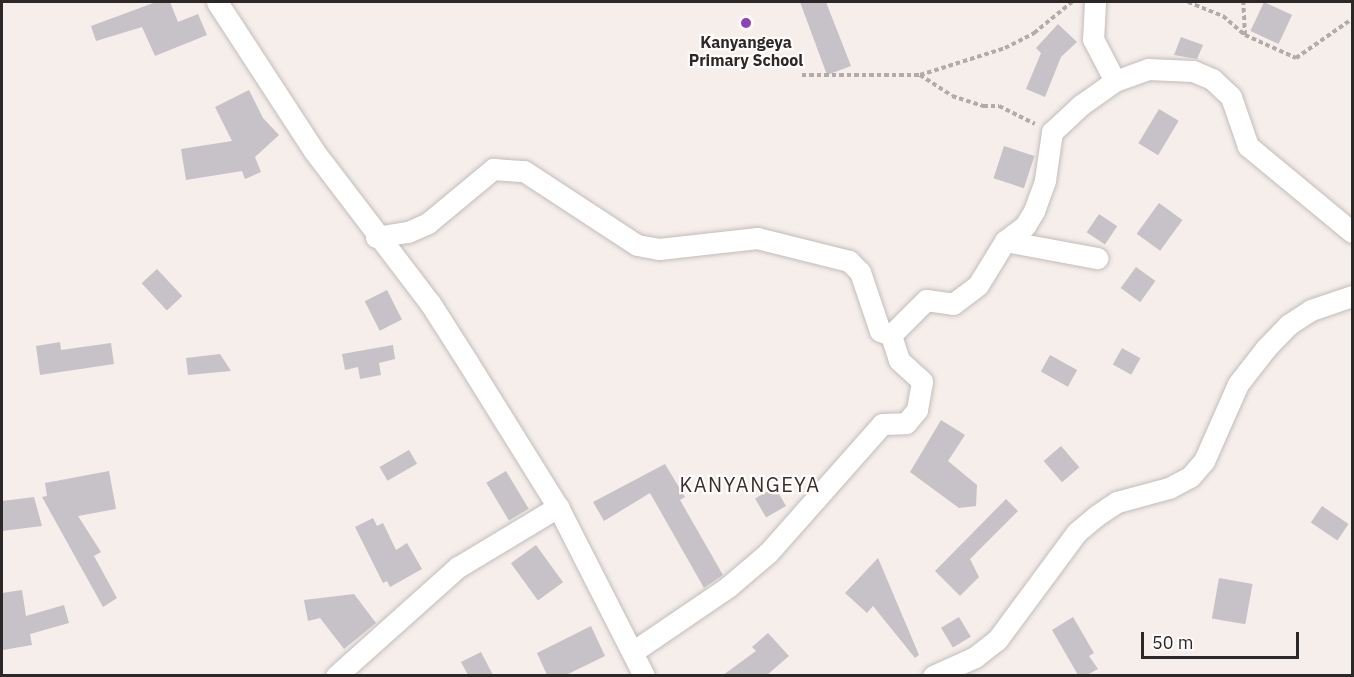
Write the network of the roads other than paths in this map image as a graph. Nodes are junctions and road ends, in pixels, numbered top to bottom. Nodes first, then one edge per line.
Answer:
1 (217, 2) edge
2 (1095, 2) edge
3 (1115, 81) junction
4 (1353, 232) edge
5 (376, 237) junction
6 (1005, 241) junction
7 (1097, 258) dead end
8 (1353, 296) edge
9 (891, 336) junction
10 (558, 507) junction
11 (634, 651) junction
12 (336, 675) edge
13 (645, 675) edge
14 (933, 675) edge

1 - 5 street
2 - 3 street
3 - 4 street
3 - 6 street
5 - 9 street
5 - 10 street
6 - 7 street
6 - 9 street
8 - 14 street
9 - 11 street
10 - 11 street
10 - 12 street
11 - 13 street

